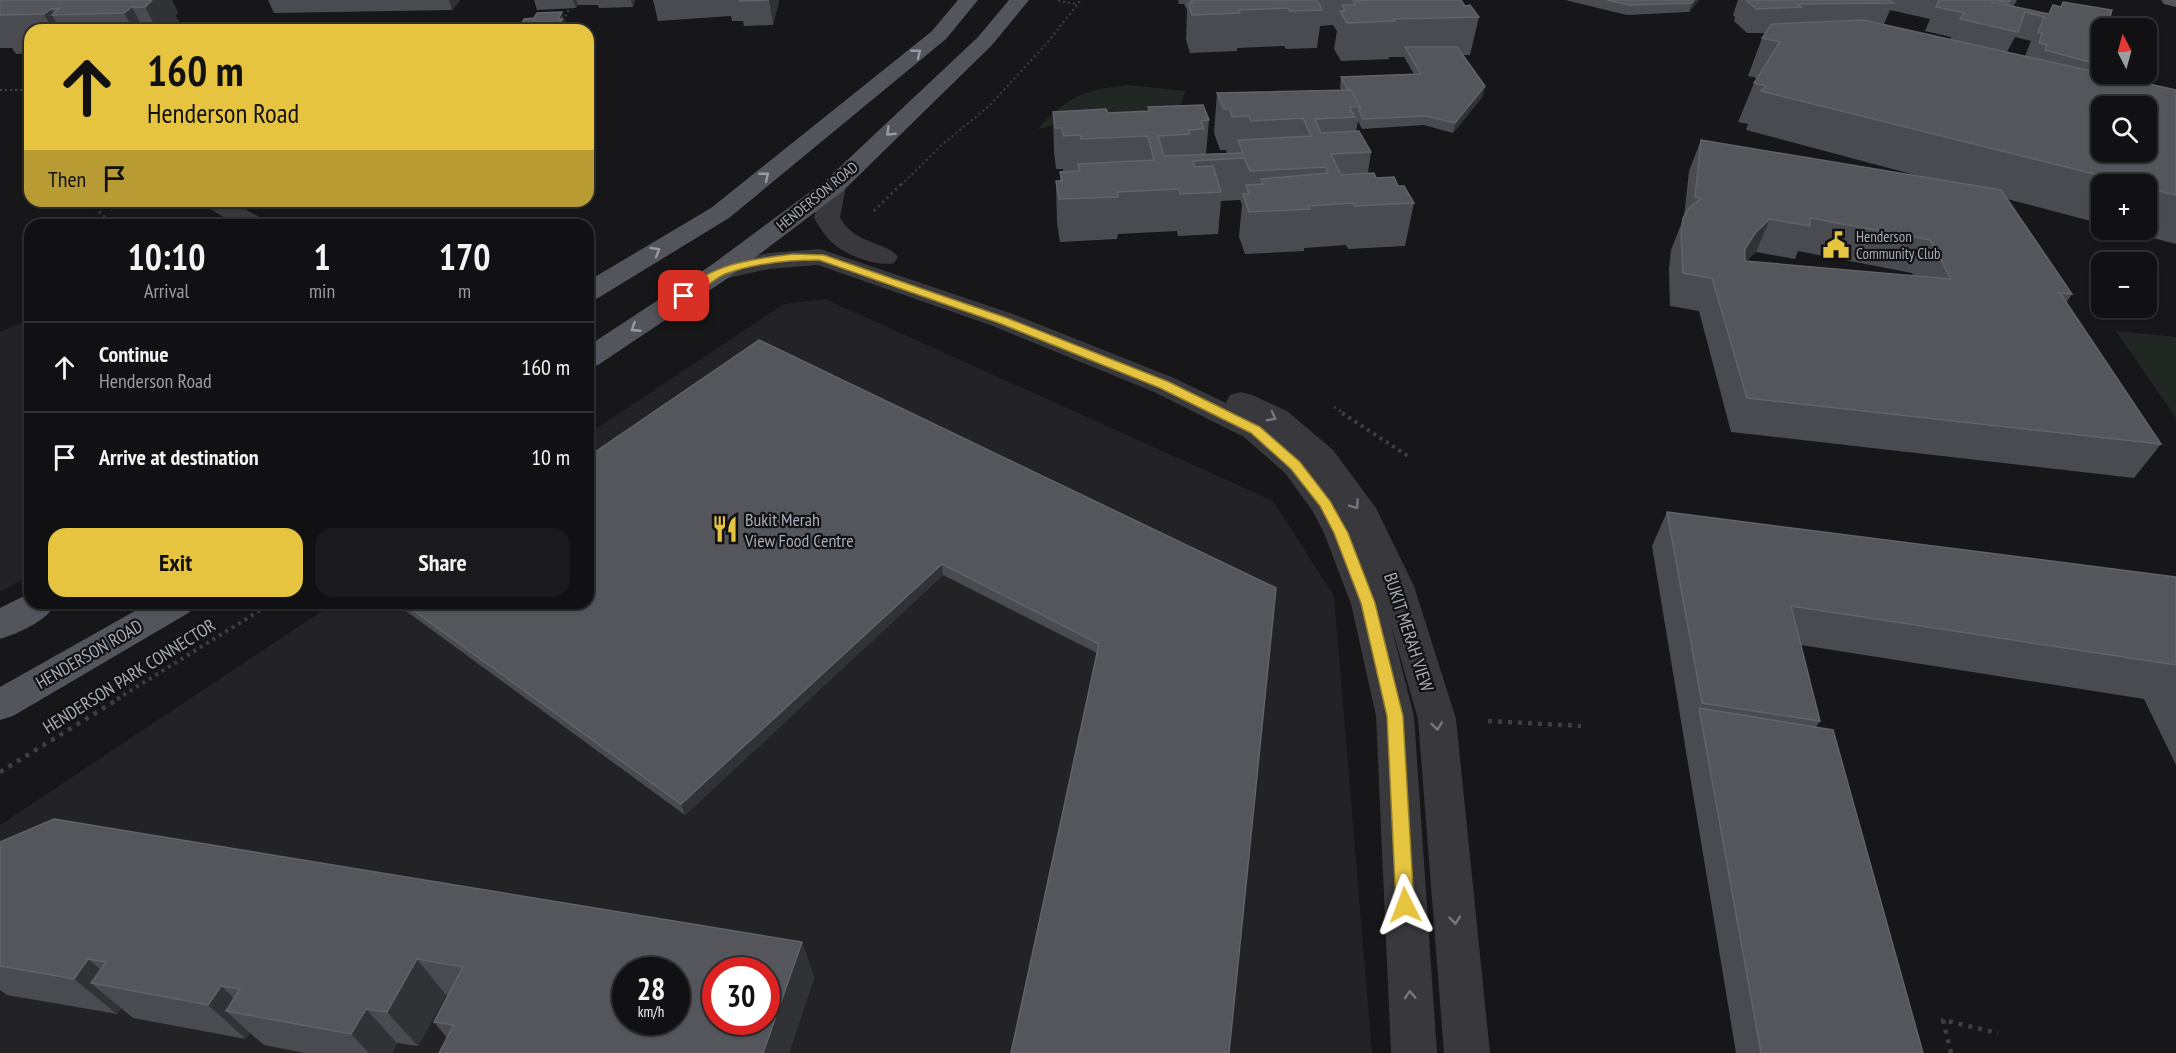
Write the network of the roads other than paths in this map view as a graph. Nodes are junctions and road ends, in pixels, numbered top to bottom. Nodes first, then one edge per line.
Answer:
1 (968, 0) edge
2 (1019, 0) edge
3 (2171, 0) edge
4 (2176, 1) edge
5 (834, 186) junction
6 (224, 207) edge
7 (245, 219) edge
8 (719, 272) junction
9 (594, 288) edge
10 (594, 355) edge
11 (1309, 461) junction
12 (28, 609) edge
13 (168, 609) edge
14 (0, 625) edge
15 (0, 705) edge
16 (1414, 1053) edge
17 (1467, 1053) edge

9 -> 1 main road
2 -> 5 main road, HENDERSON ROAD
3 - 4 main road
5 - 8 main road, HENDERSON ROAD
5 -> 11 street, BUKIT MERAH VIEW
6 - 7 street
8 -> 10 main road, HENDERSON ROAD
8 - 11 street, BUKIT MERAH VIEW
16 -> 11 street, BUKIT MERAH VIEW
11 -> 17 street, BUKIT MERAH VIEW
12 - 14 main road
13 - 15 main road, HENDERSON ROAD

